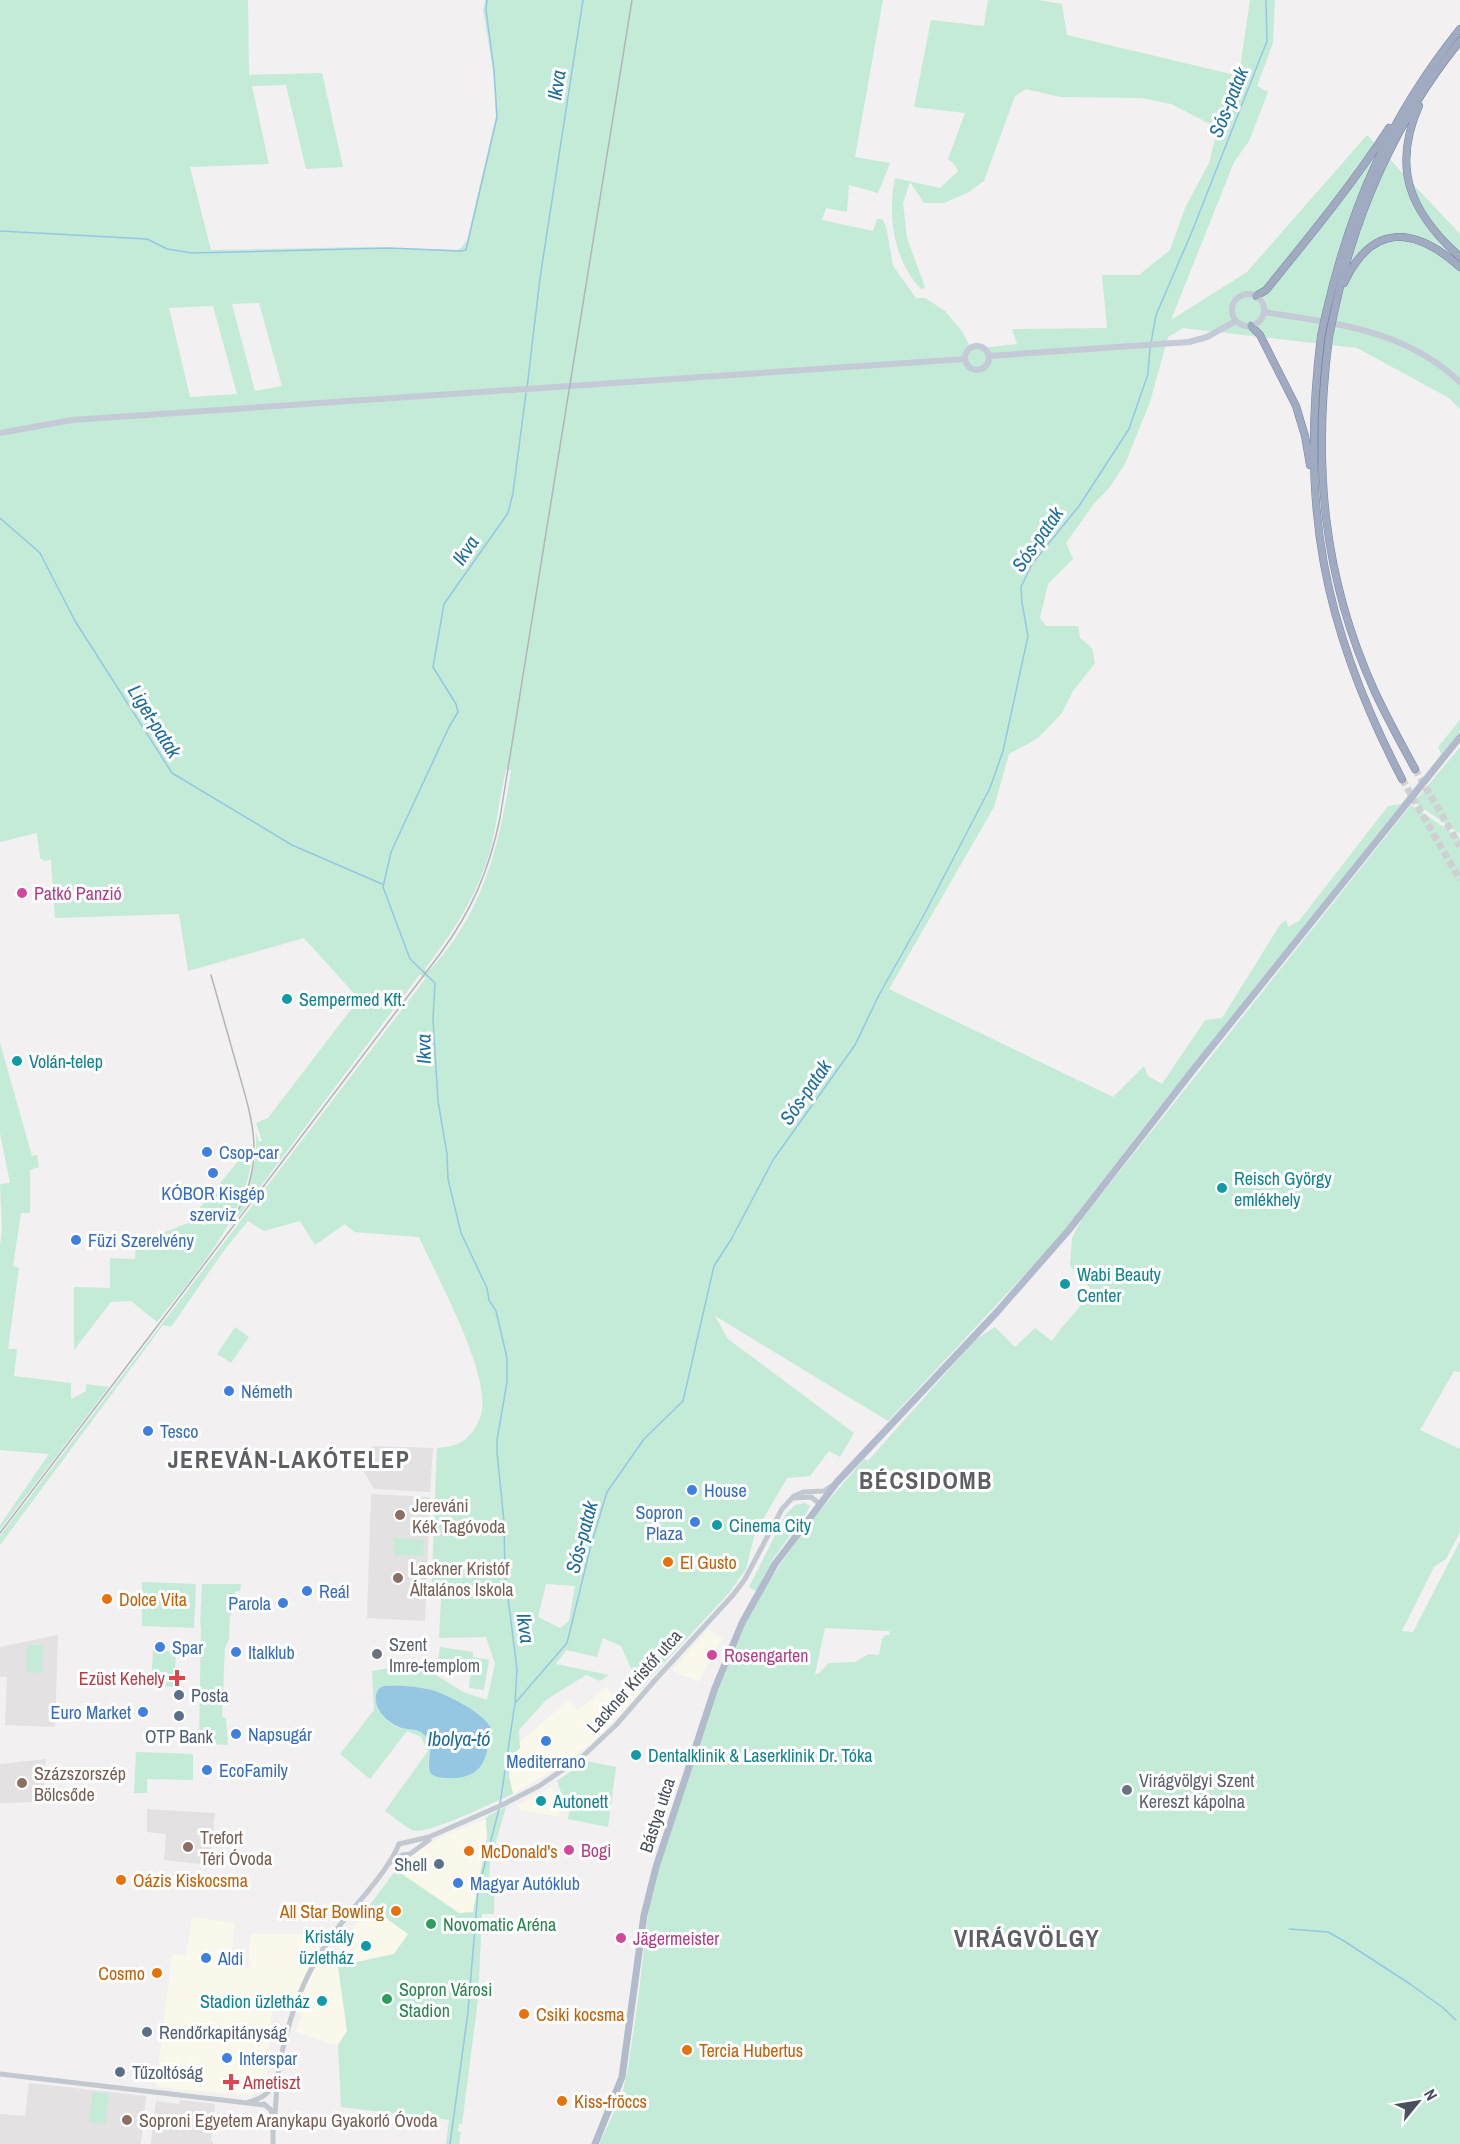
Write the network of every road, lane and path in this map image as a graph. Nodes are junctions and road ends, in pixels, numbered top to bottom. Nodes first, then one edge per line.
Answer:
1 (1460, 29) edge
2 (1460, 41) edge
3 (1429, 84) junction
4 (1401, 111) junction
5 (1460, 257) edge
6 (1460, 267) edge
7 (1256, 296) junction
8 (1337, 296) junction
9 (1264, 312) junction
10 (1330, 313) junction
11 (1236, 321) junction
12 (1251, 326) junction
13 (1325, 337) junction
14 (989, 356) junction
15 (965, 358) junction
16 (1460, 382) edge
17 (0, 433) edge
18 (1313, 478) junction
19 (1460, 737) edge
20 (1415, 769) tunnel mouth
21 (1402, 779) tunnel mouth
22 (837, 1482) junction
23 (809, 1495) junction
24 (820, 1504) junction
25 (809, 1518) junction
26 (448, 1829) junction
27 (407, 1841) junction
28 (398, 1848) junction
29 (412, 1851) junction
30 (402, 1855) junction
31 (384, 1869) junction
32 (279, 2068) junction
33 (0, 2074) edge
34 (266, 2095) junction
35 (276, 2099) junction
36 (246, 2103) junction
37 (266, 2106) junction
38 (273, 2132) junction
39 (273, 2144) edge
40 (595, 2144) edge

1 - 4 highway
2 - 3 highway
3 - 5 highway
3 - 8 highway
4 - 7 highway
4 - 10 highway
6 - 8 highway
7 - 9 main road
7 - 11 main road
8 - 10 highway
9 - 12 main road
9 - 16 main road
10 - 13 highway, bridge
11 - 12 main road
11 - 14 main road
12 - 18 highway
13 - 18 highway
13 - 20 highway
14 - 15 main road
14 - 15 main road
15 - 17 main road
18 - 21 highway
19 - 22 main road, Bástya utca
22 - 23 street, Lackner Kristóf utca
22 - 24 main road, Bástya utca
23 - 24 street
23 - 25 street
23 - 26 street, Lackner Kristóf utca
24 - 25 main road, Bástya utca
25 - 40 main road, Bástya utca
26 - 27 street, Lackner Kristóf utca
26 - 29 street, Lackner Kristóf utca
27 - 28 street, Lackner Kristóf utca
27 - 29 street
28 - 30 street
28 - 31 street, Lackner Kristóf utca
29 - 30 street, Lackner Kristóf utca
30 - 31 street, Lackner Kristóf utca
31 - 32 street, Lackner Kristóf utca
32 - 34 street, Lackner Kristóf utca
32 - 35 street, Lackner Kristóf utca
33 - 36 street
34 - 35 street
34 - 36 street
34 - 37 street, Lackner Kristóf utca
35 - 37 street
35 - 38 street, Lackner Kristóf utca
36 - 37 street
37 - 38 street, Lackner Kristóf utca
38 - 39 street, Lackner Kristóf utca

